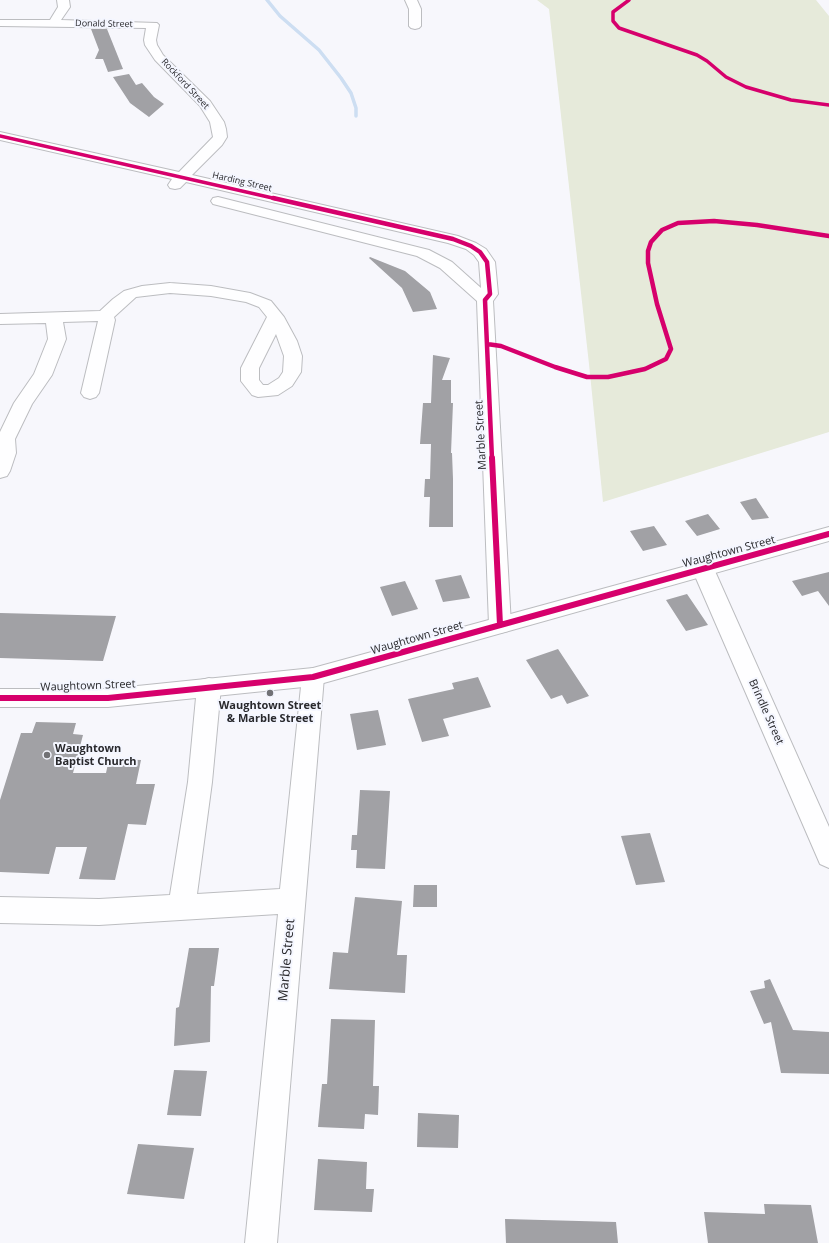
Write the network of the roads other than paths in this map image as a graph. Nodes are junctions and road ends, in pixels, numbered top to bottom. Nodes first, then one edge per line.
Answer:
1 (64, 0) edge
2 (411, 0) edge
3 (0, 23) edge
4 (54, 23) junction
5 (153, 25) joint
6 (415, 26) dead end
7 (0, 136) edge
8 (183, 178) junction
9 (124, 179) dead end
10 (171, 189) junction
11 (186, 193) dead end
12 (202, 197) dead end
13 (477, 250) junction
14 (446, 265) junction
15 (485, 300) junction
16 (105, 316) junction
17 (276, 317) dead end
18 (54, 318) junction
19 (0, 319) edge
20 (90, 393) dead end
21 (0, 471) edge
22 (829, 534) edge
23 (703, 569) junction
24 (500, 625) junction
25 (313, 677) junction
26 (208, 688) junction
27 (0, 698) edge
28 (829, 856) edge
29 (292, 901) junction
30 (182, 908) junction
31 (0, 910) edge
32 (261, 1243) edge

1 - 4 street
2 - 6 street
3 - 4 street, Donald Street
4 - 5 street, Donald Street
5 - 8 street, Rockford Street
7 - 8 street, Harding Street
8 - 10 street, Rockford Street
8 - 13 street, Harding Street
9 - 10 street
10 - 11 street
12 - 14 street
13 - 14 street
13 - 15 street, Marble Street
14 - 15 street
15 - 24 street, Marble Street
16 - 17 street
16 - 18 street
16 - 20 street
18 - 19 street
18 - 21 street
22 - 23 street, Waughtown Street
23 - 24 street, Waughtown Street
23 - 28 street, Brindle Street
24 - 25 street, Waughtown Street
25 - 26 street, Waughtown Street
25 - 29 street, Marble Street
26 - 27 street, Waughtown Street
26 - 30 street
29 - 30 street
29 - 32 street, Marble Street
30 - 31 street

